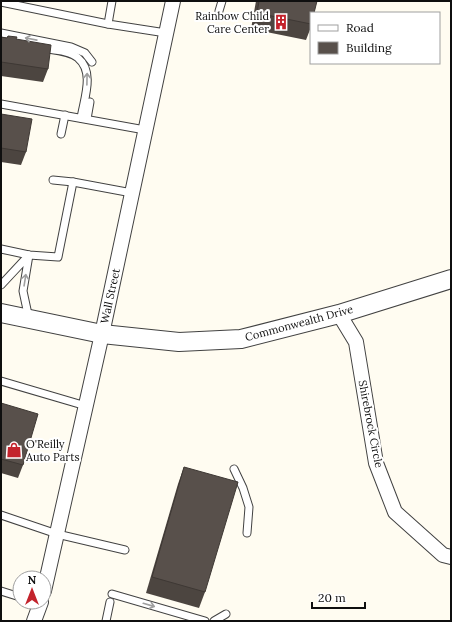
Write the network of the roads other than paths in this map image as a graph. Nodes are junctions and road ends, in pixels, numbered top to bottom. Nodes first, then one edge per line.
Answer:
1 (112, 1) edge
2 (173, 1) edge
3 (222, 1) edge
4 (1, 2) edge
5 (220, 11) dead end
6 (108, 24) junction
7 (1, 33) edge
8 (166, 33) junction
9 (1, 41) edge
10 (92, 62) dead end
11 (90, 102) dead end
12 (1, 104) edge
13 (65, 115) junction
14 (84, 118) junction
15 (145, 130) junction
16 (60, 134) dead end
17 (53, 180) dead end
18 (73, 182) junction
19 (132, 193) junction
20 (1, 249) edge
21 (29, 255) junction
22 (451, 279) edge
23 (1, 285) edge
24 (1, 313) edge
25 (338, 314) junction
26 (29, 319) junction
27 (102, 334) junction
28 (1, 381) edge
29 (86, 406) junction
30 (234, 469) dead end
31 (1, 515) edge
32 (247, 533) dead end
33 (57, 534) junction
34 (125, 550) dead end
35 (451, 557) edge
36 (48, 570) edge
37 (1, 591) edge
38 (12, 594) edge
39 (112, 594) dead end
40 (110, 602) dead end
41 (37, 610) edge
42 (226, 614) dead end
43 (106, 620) edge
44 (34, 621) edge
45 (206, 621) edge
46 (214, 621) edge

1 - 6 lane
2 - 8 street, Wall Street
3 - 5 lane
4 - 6 lane
6 - 8 lane
10 -> 7 lane
8 - 15 street, Wall Street
14 -> 9 lane
11 - 14 lane
12 - 13 lane
13 - 14 lane
13 - 16 lane
14 - 15 lane
15 - 19 street, Wall Street
17 - 18 lane
18 - 19 lane
18 - 21 lane
19 - 27 street, Wall Street
20 - 21 lane
21 - 23 lane
26 -> 21 lane
22 - 25 street, Commonwealth Drive
24 - 26 street, Commonwealth Drive
25 - 27 street, Commonwealth Drive
25 - 35 street, Shirebrock Circle
26 - 27 street, Commonwealth Drive
27 - 29 street, Wall Street
28 - 29 lane
29 - 33 street, Wall Street
30 - 32 lane
31 - 33 lane
33 - 34 lane
33 - 36 street, Wall Street
37 - 38 lane
39 -> 45 lane
40 - 43 lane
41 - 44 street, Wall Street
42 - 46 lane

